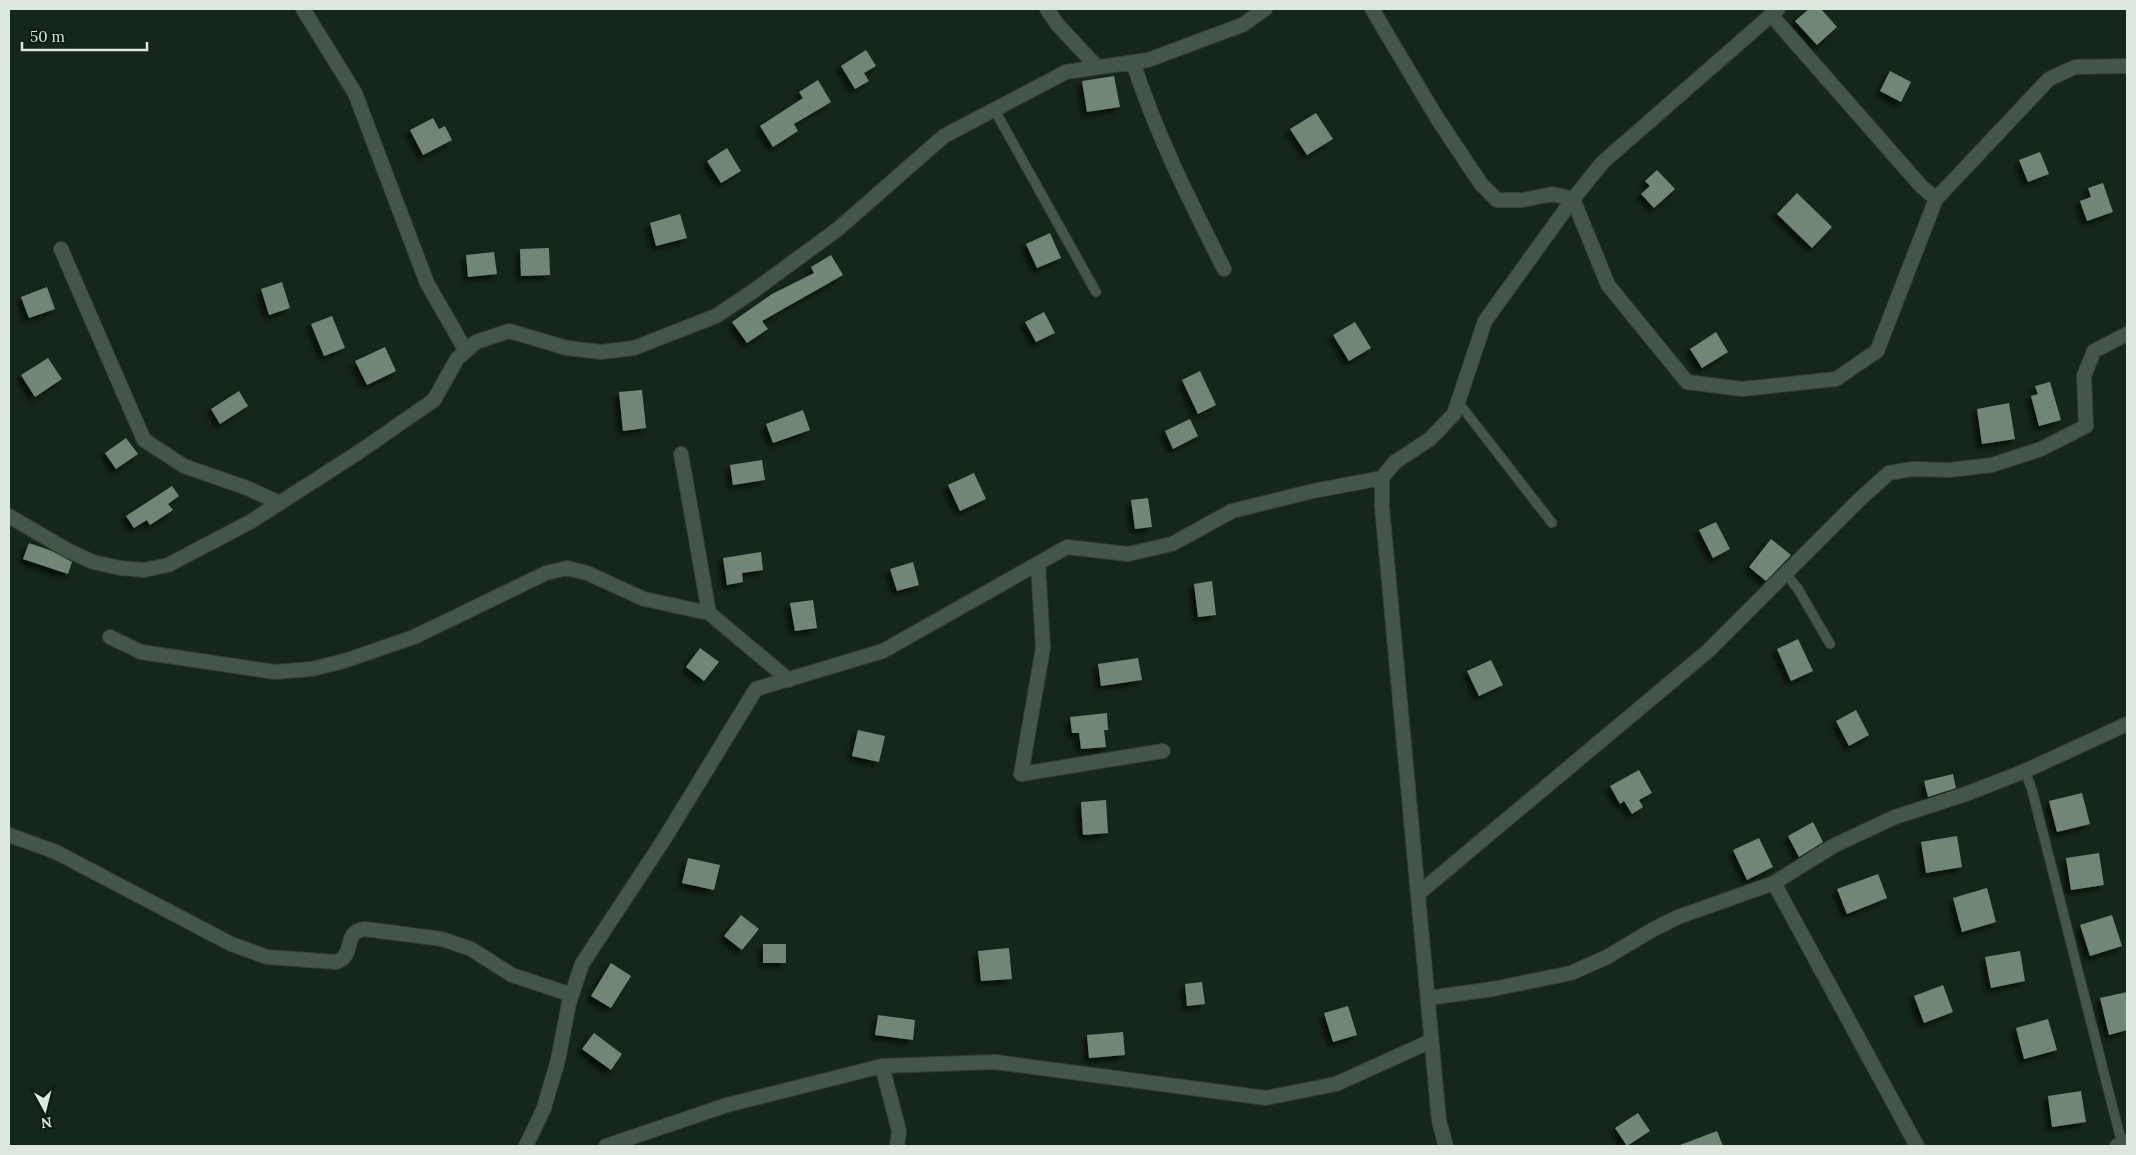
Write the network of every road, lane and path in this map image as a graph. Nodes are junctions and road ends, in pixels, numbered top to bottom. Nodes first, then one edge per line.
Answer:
1 (304, 9) edge
2 (1046, 9) edge
3 (1265, 9) edge
4 (1372, 9) edge
5 (1775, 12) edge
6 (1133, 62) junction
7 (2127, 66) edge
8 (1097, 67) junction
9 (994, 109) junction
10 (1573, 198) junction
11 (1936, 199) junction
12 (61, 249) dead end
13 (1224, 269) dead end
14 (1096, 292) dead end
15 (2127, 334) edge
16 (466, 351) junction
17 (1458, 402) junction
18 (680, 454) dead end
19 (1382, 478) junction
20 (280, 502) junction
21 (9, 516) edge
22 (1552, 523) dead end
23 (1038, 563) junction
24 (1786, 574) junction
25 (709, 613) junction
26 (110, 638) dead end
27 (1830, 644) dead end
28 (789, 680) junction
29 (2127, 724) edge
30 (1163, 751) dead end
31 (2025, 771) junction
32 (9, 835) edge
33 (1774, 882) junction
34 (1419, 893) junction
35 (572, 995) junction
36 (1428, 998) junction
37 (1431, 1042) junction
38 (882, 1066) junction
39 (2122, 1144) edge
40 (526, 1146) edge
41 (606, 1146) edge
42 (897, 1146) edge
43 (1446, 1146) edge
44 (1917, 1146) edge

1 - 16 street
2 - 8 street
3 - 6 street
4 - 10 street
5 - 10 street
5 - 11 street
6 - 8 street
6 - 13 street
7 - 11 street
8 - 9 street
9 - 14 lane
9 - 16 street
10 - 11 street
10 - 17 street
12 - 20 street
15 - 24 street
16 - 20 street
17 - 19 street
17 - 22 lane
18 - 25 street
19 - 23 street
19 - 34 street
20 - 21 street
23 - 28 street
23 - 30 street
24 - 27 lane
24 - 34 street
25 - 26 street
25 - 28 street
28 - 35 street
29 - 31 street
31 - 33 street
31 - 39 lane
32 - 35 street
33 - 36 street
33 - 44 street
34 - 36 street
35 - 40 street
36 - 37 street
37 - 38 street
37 - 43 street
38 - 41 street
38 - 42 street

